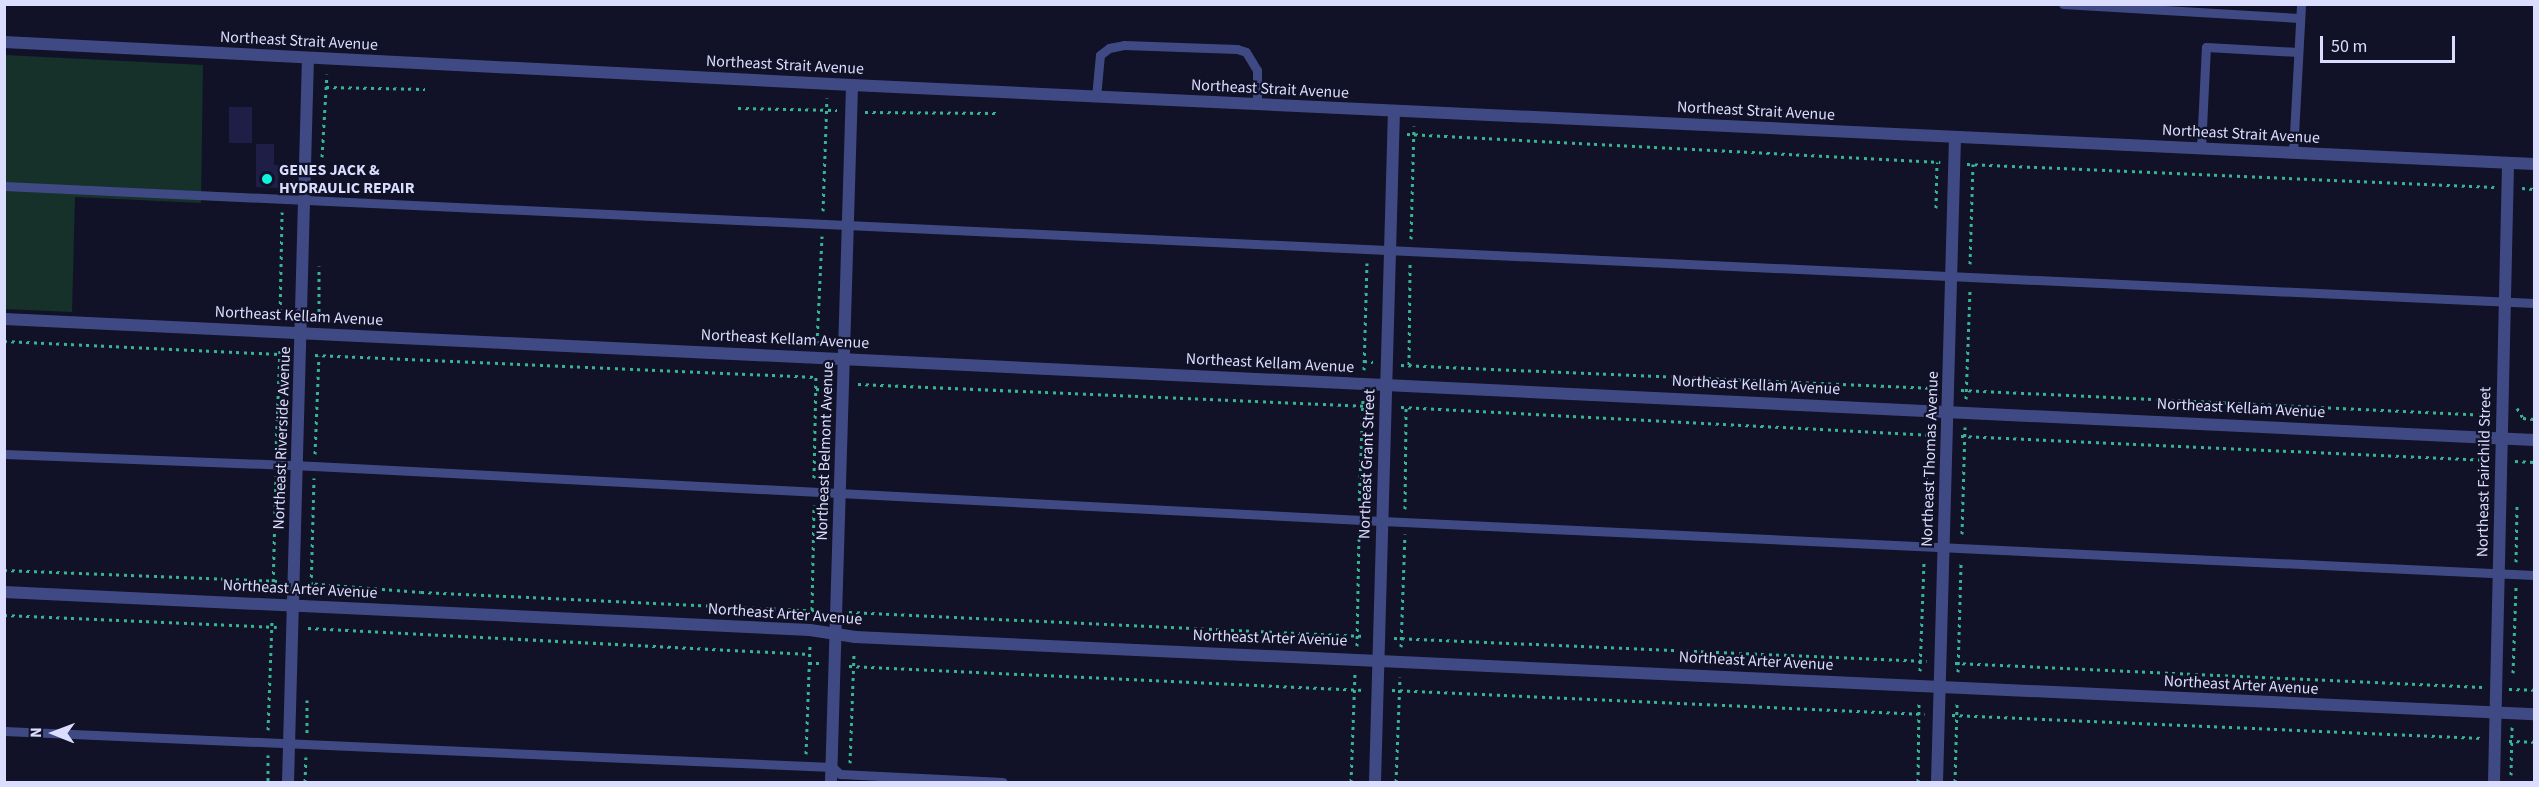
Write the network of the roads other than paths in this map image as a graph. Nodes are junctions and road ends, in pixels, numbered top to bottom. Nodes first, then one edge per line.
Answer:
1 (2063, 4) edge
2 (2301, 4) edge
3 (2300, 18) junction
4 (4, 42) edge
5 (2298, 52) junction
6 (308, 58) junction
7 (852, 86) junction
8 (1096, 97) junction
9 (1257, 105) junction
10 (1394, 111) junction
11 (1955, 137) junction
12 (2201, 148) junction
13 (2293, 153) junction
14 (2508, 163) junction
15 (2535, 164) edge
16 (4, 186) edge
17 (304, 199) junction
18 (848, 225) junction
19 (1390, 249) junction
20 (1952, 275) junction
21 (2505, 302) junction
22 (2535, 303) edge
23 (4, 319) edge
24 (301, 332) junction
25 (844, 359) junction
26 (1386, 384) junction
27 (1948, 410) junction
28 (2502, 438) junction
29 (2535, 440) edge
30 (4, 454) edge
31 (297, 465) junction
32 (840, 494) junction
33 (1382, 521) junction
34 (1943, 546) junction
35 (2499, 573) junction
36 (2535, 575) edge
37 (4, 592) edge
38 (294, 605) junction
39 (836, 634) junction
40 (1378, 659) junction
41 (1940, 687) junction
42 (2496, 713) junction
43 (2535, 714) edge
44 (4, 731) edge
45 (289, 744) junction
46 (832, 767) junction
47 (288, 783) edge
48 (831, 783) edge
49 (1003, 783) edge
50 (1375, 783) edge
51 (1937, 783) edge
52 (2494, 783) edge

1 - 3 lane
2 - 3 lane
3 - 5 lane
4 - 6 street, Northeast Strait Avenue
5 - 12 lane
5 - 13 lane
6 - 7 street, Northeast Strait Avenue
6 - 17 street, Northeast Riverside Avenue
7 - 8 street, Northeast Strait Avenue
7 - 18 street, Northeast Belmont Avenue
8 - 9 street, Northeast Strait Avenue
8 - 9 lane
9 - 10 street, Northeast Strait Avenue
10 - 11 street, Northeast Strait Avenue
10 - 19 street, Northeast Grant Street
11 - 12 street, Northeast Strait Avenue
11 - 20 street, Northeast Thomas Avenue
12 - 13 street, Northeast Strait Avenue
13 - 14 street, Northeast Strait Avenue
14 - 15 street, Northeast Strait Avenue
14 - 21 street, Northeast Fairchild Street
16 - 17 lane
17 - 18 lane
17 - 24 street, Northeast Riverside Avenue
18 - 19 lane
18 - 25 street, Northeast Belmont Avenue
19 - 20 lane
19 - 26 street, Northeast Grant Street
20 - 21 lane
20 - 27 street, Northeast Thomas Avenue
21 - 22 lane
21 - 28 street, Northeast Fairchild Street
23 - 24 street, Northeast Kellam Avenue
24 - 25 street, Northeast Kellam Avenue
24 - 31 street, Northeast Riverside Avenue
25 - 26 street, Northeast Kellam Avenue
25 - 32 street, Northeast Belmont Avenue
26 - 27 street, Northeast Kellam Avenue
26 - 33 street, Northeast Grant Street
27 - 28 street, Northeast Kellam Avenue
27 - 34 street, Northeast Thomas Avenue
28 - 29 street, Northeast Kellam Avenue
28 - 35 street, Northeast Fairchild Street
30 - 31 lane
31 - 32 lane
31 - 38 street, Northeast Riverside Avenue
32 - 33 lane
32 - 39 street, Northeast Belmont Avenue
33 - 34 lane
33 - 40 street, Northeast Grant Street
34 - 35 lane
34 - 41 street, Northeast Thomas Avenue
35 - 36 lane
35 - 42 street, Northeast Fairchild Street
37 - 38 street, Northeast Arter Avenue
38 - 39 street, Northeast Arter Avenue
38 - 45 street, Northeast Riverside Avenue
39 - 40 street, Northeast Arter Avenue
39 - 46 street, Northeast Belmont Avenue
40 - 41 street, Northeast Arter Avenue
40 - 50 street, Northeast Grant Street
41 - 42 street, Northeast Arter Avenue
41 - 51 street, Northeast Thomas Avenue
42 - 43 street, Northeast Arter Avenue
42 - 52 street, Northeast Fairchild Street
44 - 45 lane
45 - 46 lane
45 - 47 street, Northeast Riverside Avenue
46 - 48 street, Northeast Belmont Avenue
46 - 49 lane

